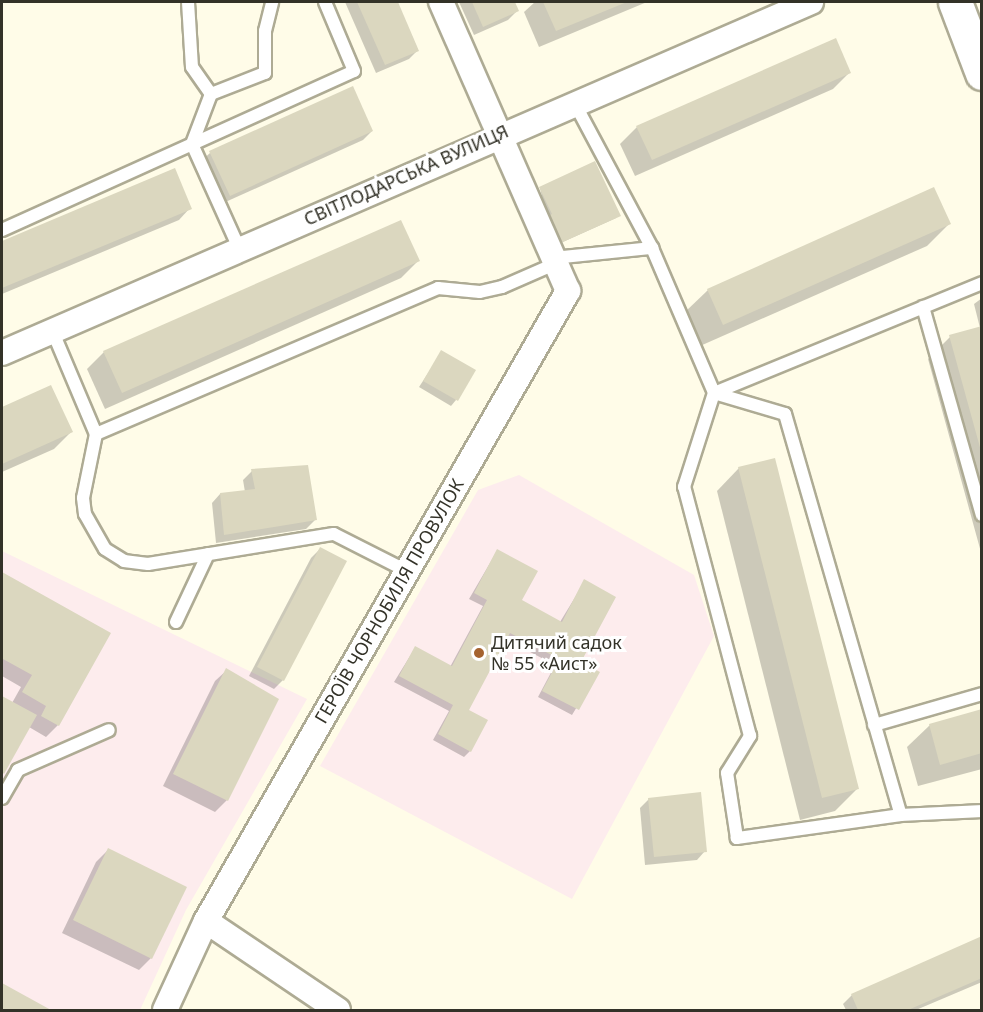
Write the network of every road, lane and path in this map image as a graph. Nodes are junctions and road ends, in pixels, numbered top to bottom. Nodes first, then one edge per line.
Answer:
1 (188, 2) edge
2 (272, 2) edge
3 (325, 2) edge
4 (441, 2) edge
5 (812, 2) edge
6 (956, 2) edge
7 (981, 73) edge
8 (211, 94) junction
9 (574, 102) junction
10 (499, 134) junction
11 (192, 144) junction
12 (2, 230) edge
13 (239, 248) junction
14 (652, 248) junction
15 (554, 261) junction
16 (981, 283) edge
17 (923, 307) junction
18 (52, 330) junction
19 (2, 353) edge
20 (714, 393) junction
21 (96, 434) junction
22 (981, 515) edge
23 (208, 554) junction
24 (407, 571) junction
25 (176, 622) dead end
26 (981, 694) edge
27 (874, 724) junction
28 (109, 730) dead end
29 (2, 798) edge
30 (981, 811) edge
31 (901, 815) junction
32 (206, 921) junction
33 (165, 1011) edge
34 (338, 1011) edge

1 - 8 lane
2 - 8 lane
3 - 11 lane
4 - 10 street, ГЕРОЇВ ЧОРНОБИЛЯ ПРОВУЛОК
5 - 9 street, СВІТЛОДАРСЬКА ВУЛИЦЯ
6 - 7 main road
8 - 11 lane
9 - 10 street, СВІТЛОДАРСЬКА ВУЛИЦЯ
9 - 14 lane
10 - 13 street, СВІТЛОДАРСЬКА ВУЛИЦЯ
10 - 15 street, ГЕРОЇВ ЧОРНОБИЛЯ ПРОВУЛОК
11 - 12 lane
11 - 13 lane
13 - 18 street, СВІТЛОДАРСЬКА ВУЛИЦЯ
14 - 15 lane
14 - 20 lane
15 - 21 lane
15 - 24 street, ГЕРОЇВ ЧОРНОБИЛЯ ПРОВУЛОК
16 - 17 lane
17 - 20 lane
17 - 22 lane
18 - 19 street, СВІТЛОДАРСЬКА ВУЛИЦЯ
18 - 21 lane
20 - 27 lane
20 - 31 lane
21 - 23 lane
23 - 24 lane
23 - 25 lane
24 - 32 street, ГЕРОЇВ ЧОРНОБИЛЯ ПРОВУЛОК
26 - 27 lane
27 - 31 lane
28 - 29 lane
30 - 31 lane
32 - 33 street, ГЕРОЇВ ЧОРНОБИЛЯ ПРОВУЛОК
32 - 34 street

